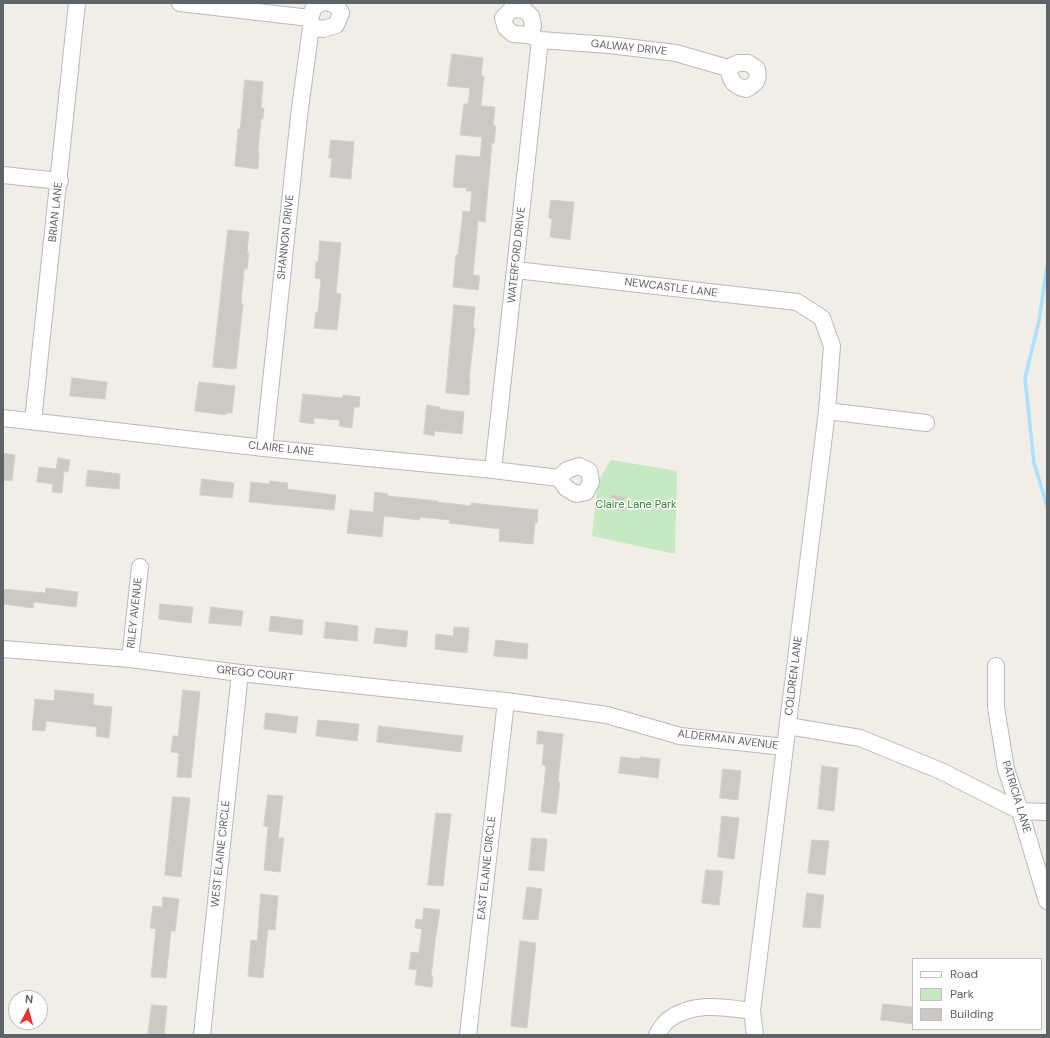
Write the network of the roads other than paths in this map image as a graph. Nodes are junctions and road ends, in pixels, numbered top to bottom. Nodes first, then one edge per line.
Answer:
1 (77, 3) edge
2 (180, 3) edge
3 (321, 3) edge
4 (329, 3) edge
5 (310, 22) junction
6 (535, 38) joint
7 (728, 68) dead end
8 (3, 175) edge
9 (60, 181) junction
10 (516, 270) junction
11 (822, 318) joint
12 (827, 411) junction
13 (3, 418) edge
14 (34, 421) junction
15 (926, 423) dead end
16 (264, 448) junction
17 (494, 470) junction
18 (559, 478) dead end
19 (140, 567) dead end
20 (3, 648) edge
21 (130, 659) junction
22 (996, 666) dead end
23 (240, 673) junction
24 (506, 701) junction
25 (788, 726) junction
26 (785, 748) junction
27 (1020, 811) junction
28 (1047, 812) edge
29 (1047, 901) edge
30 (752, 1011) junction
31 (202, 1035) edge
32 (468, 1035) edge
33 (657, 1035) edge
34 (756, 1035) edge

1 - 9 street, BRIAN LANE
2 - 5 street
3 - 5 street
4 - 5 street
5 - 16 street, SHANNON DRIVE
6 - 7 street, GALWAY DRIVE
6 - 10 street, WATERFORD DRIVE
8 - 9 street
9 - 14 street, BRIAN LANE
10 - 11 street, NEWCASTLE LANE
10 - 17 street, WATERFORD DRIVE
11 - 12 street, COLDREN LANE
12 - 15 street
12 - 25 street, COLDREN LANE
13 - 14 street, CLAIRE LANE
14 - 16 street, CLAIRE LANE
16 - 17 street, CLAIRE LANE
17 - 18 street, CLAIRE LANE
19 - 21 street, RILEY AVENUE
20 - 21 street, GREGO COURT
21 - 23 street, GREGO COURT
22 - 27 street, PATRICIA LANE
23 - 24 street, GREGO COURT
23 - 31 street, WEST ELAINE CIRCLE
24 - 26 street, ALDERMAN AVENUE
24 - 32 street, EAST ELAINE CIRCLE
25 - 26 street, COLDREN LANE
25 - 27 street, ALDERMAN AVENUE
26 - 30 street, COLDREN LANE
27 - 28 street, ALDERMAN AVENUE
27 - 29 street, PATRICIA LANE
30 - 33 street
30 - 34 street, COLDREN LANE

